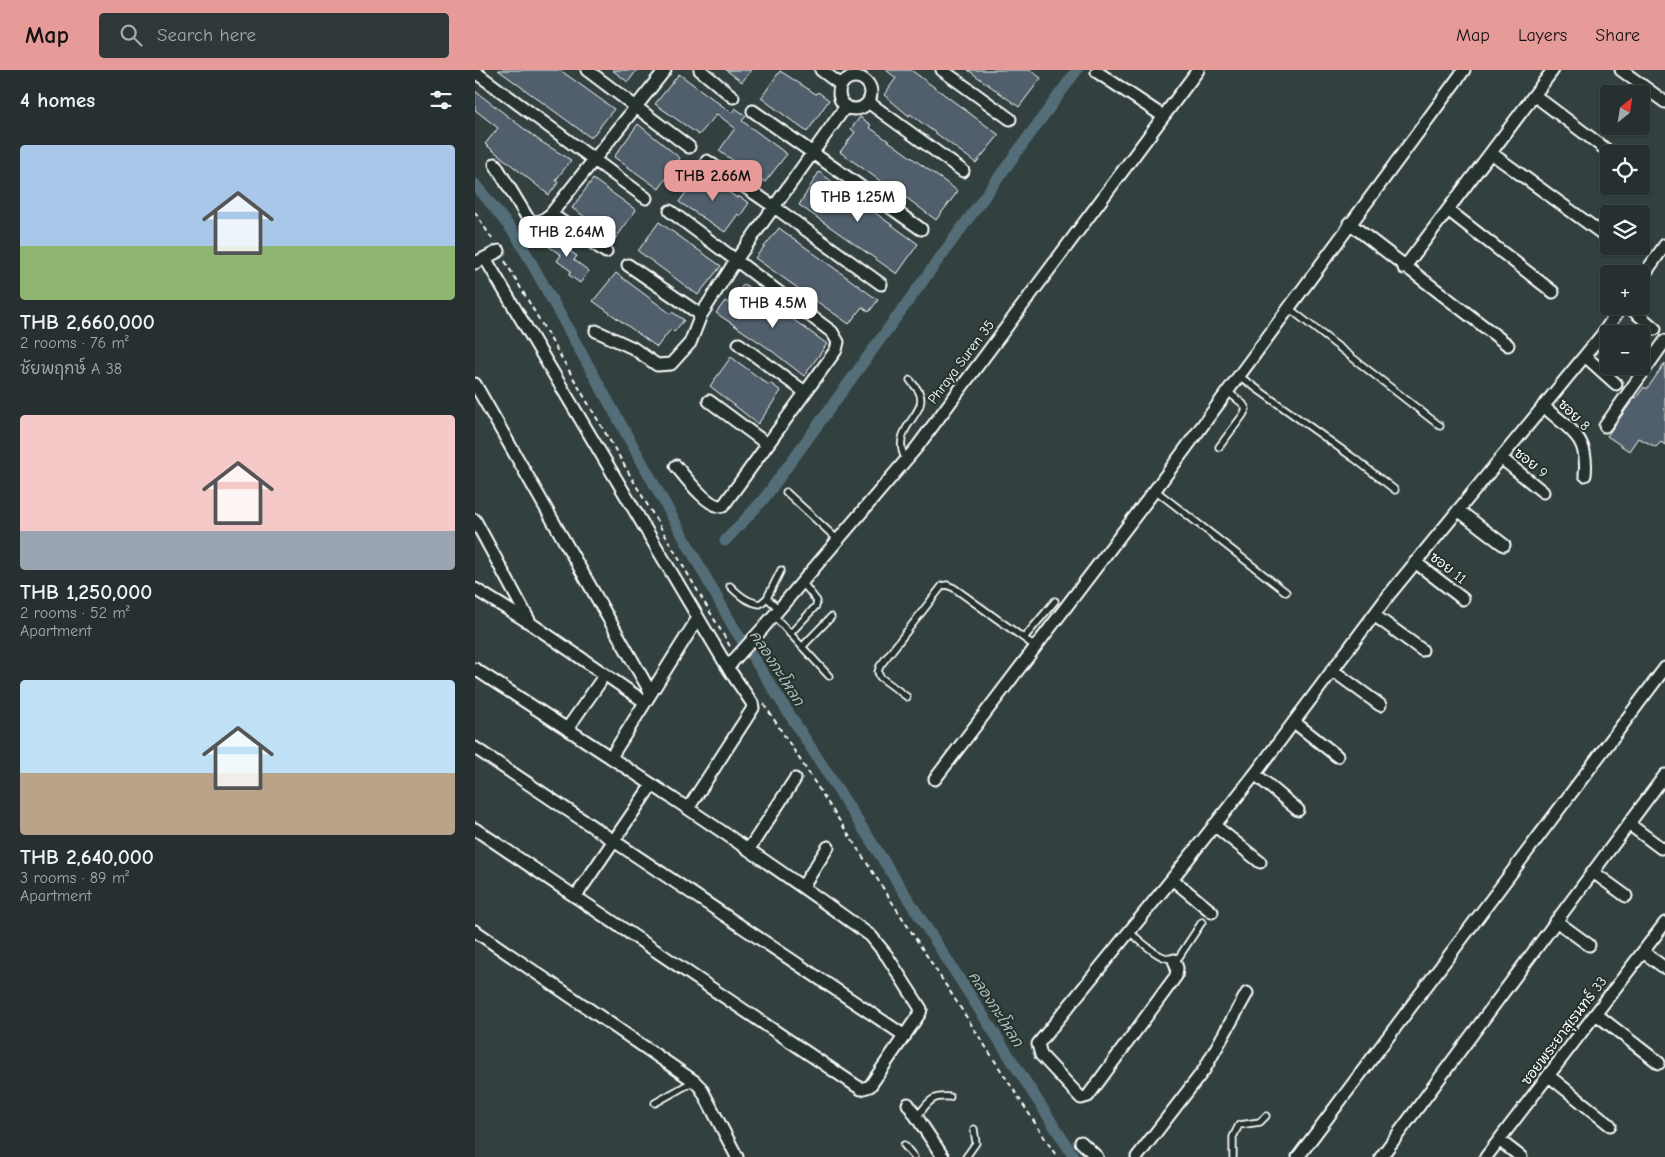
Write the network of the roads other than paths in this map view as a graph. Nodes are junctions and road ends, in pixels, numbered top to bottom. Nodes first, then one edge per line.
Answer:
1 (587, 70) edge
2 (665, 70) edge
3 (700, 70) edge
4 (821, 70) edge
5 (872, 70) edge
6 (942, 70) edge
7 (1197, 70) edge
8 (1464, 70) edge
9 (1553, 70) edge
10 (1621, 70) edge
11 (475, 72) edge
12 (1097, 72) dead end
13 (864, 80) junction
14 (841, 85) junction
15 (1534, 95) junction
16 (733, 97) dead end
17 (868, 102) junction
18 (1665, 102) edge
19 (846, 106) junction
20 (637, 108) junction
21 (753, 111) dead end
22 (1163, 116) junction
23 (1011, 119) dead end
24 (1600, 146) edge
25 (689, 147) dead end
26 (1491, 153) junction
27 (813, 154) junction
28 (594, 158) junction
29 (707, 161) dead end
30 (495, 164) dead end
31 (963, 171) dead end
32 (646, 198) dead end
33 (773, 206) junction
34 (1448, 210) junction
35 (669, 211) dead end
36 (551, 214) junction
37 (1349, 223) junction
38 (921, 229) dead end
39 (1600, 232) dead end
40 (1664, 248) edge
41 (499, 251) road end
42 (606, 252) dead end
43 (735, 260) junction
44 (480, 261) edge
45 (628, 265) dead end
46 (1650, 267) edge
47 (1405, 268) junction
48 (881, 284) dead end
49 (1553, 292) dead end
50 (1290, 309) junction
51 (701, 315) junction
52 (1615, 315) edge
53 (1639, 315) edge
54 (1655, 329) dead end
55 (596, 331) dead end
56 (1665, 341) edge
57 (739, 344) dead end
58 (1508, 346) dead end
59 (1585, 356) junction
60 (1239, 376) junction
61 (910, 380) dead end
62 (475, 384) edge
63 (1616, 384) dead end
64 (1227, 391) junction
65 (805, 392) junction
66 (709, 401) dead end
67 (1543, 406) junction
68 (1440, 426) dead end
69 (1605, 426) dead end
70 (767, 444) junction
71 (1219, 447) dead end
72 (1501, 458) junction
73 (906, 460) junction
74 (676, 466) dead end
75 (1585, 475) dead end
76 (1155, 490) junction
77 (1395, 490) dead end
78 (786, 492) dead end
79 (1543, 492) dead end
80 (1458, 510) junction
81 (475, 520) edge
82 (838, 540) junction
83 (1504, 546) dead end
84 (1415, 562) junction
85 (781, 570) dead end
86 (802, 582) junction
87 (730, 586) dead end
88 (475, 589) edge
89 (1287, 592) dead end
90 (767, 598) junction
91 (1463, 599) dead end
92 (1055, 601) dead end
93 (776, 612) junction
94 (1374, 615) junction
95 (831, 617) dead end
96 (698, 618) junction
97 (530, 623) junction
98 (790, 634) junction
99 (1024, 638) junction
100 (802, 647) junction
101 (1036, 647) junction
102 (1422, 650) dead end
103 (733, 662) junction
104 (1665, 668) edge
105 (475, 669) edge
106 (1332, 670) junction
107 (829, 676) dead end
108 (600, 682) dead end
109 (907, 697) dead end
110 (648, 698) junction
111 (1380, 705) dead end
112 (1294, 722) junction
113 (567, 729) junction
114 (475, 748) edge
115 (1337, 756) dead end
116 (611, 757) junction
117 (1255, 774) junction
118 (1665, 775) edge
119 (795, 779) dead end
120 (935, 779) dead end
121 (651, 786) junction
122 (689, 807) junction
123 (1298, 810) dead end
124 (1629, 824) junction
125 (1214, 825) junction
126 (475, 829) edge
127 (613, 841) junction
128 (827, 847) dead end
129 (1661, 848) dead end
130 (749, 849) junction
131 (1260, 862) dead end
132 (1593, 872) junction
133 (1172, 879) junction
134 (803, 886) junction
135 (576, 896) junction
136 (1626, 896) dead end
137 (1212, 912) dead end
138 (1557, 921) junction
139 (1202, 922) dead end
140 (1665, 922) edge
141 (475, 931) edge
142 (1129, 932) junction
143 (1589, 945) dead end
144 (1643, 952) junction
145 (1173, 960) junction
146 (1665, 968) edge
147 (1247, 993) dead end
148 (1596, 1014) junction
149 (905, 1036) junction
150 (1659, 1063) dead end
151 (1549, 1076) junction
152 (694, 1081) junction
153 (950, 1097) dead end
154 (655, 1103) dead end
155 (908, 1104) dead end
156 (1266, 1116) dead end
157 (917, 1117) junction
158 (1610, 1126) dead end
159 (974, 1129) dead end
160 (1499, 1140) junction
161 (1081, 1142) dead end
162 (904, 1146) dead end
163 (938, 1156) edge
164 (737, 1157) edge
165 (914, 1157) edge
166 (966, 1157) edge
167 (1097, 1157) edge
168 (1137, 1157) edge
169 (1233, 1157) edge
170 (1298, 1157) edge
171 (1381, 1157) edge
172 (1486, 1157) edge
173 (1521, 1157) edge

1 - 20 street
2 - 20 street
3 - 16 street
4 - 14 street
5 - 13 street
6 - 23 street
7 - 22 street, Phraya Suren 35
8 - 37 street
9 - 15 street
10 - 18 street
11 - 28 street
12 - 22 street
13 - 14 street
13 - 17 street
14 - 19 street
15 - 24 street
15 - 26 street
17 - 19 street
17 - 31 street
19 - 27 street
20 - 25 street
20 - 28 street
21 - 27 street
22 - 73 street, Phraya Suren 35
26 - 34 street
26 - 39 street
27 - 33 street
27 - 38 street
28 - 32 street
28 - 36 street
29 - 33 street
30 - 36 street
33 - 43 street
33 - 48 street
34 - 47 street
34 - 49 street
35 - 43 street
36 - 42 street
37 - 47 street
37 - 50 street
40 - 46 street
41 - 44 street
43 - 51 street
43 - 65 street
44 - 96 street
45 - 51 street
47 - 58 street
50 - 60 street
50 - 68 lane
51 - 55 street
52 - 59 street
53 - 54 street
56 - 69 street
57 - 65 street
59 - 63 street
59 - 67 street
60 - 64 street
60 - 77 lane
61 - 73 lane
62 - 110 street
64 - 71 lane
64 - 76 street
65 - 70 street
66 - 70 street
67 - 72 street
67 - 75 street, ซอย 8
70 - 74 street
72 - 79 street, ซอย 9
72 - 80 street
73 - 82 street, Phraya Suren 35
76 - 89 lane
76 - 101 street
78 - 82 lane
80 - 83 street
80 - 84 street
81 - 97 street
82 - 86 street, Phraya Suren 35
84 - 91 street, ซอย 11
84 - 94 street
85 - 90 lane
86 - 93 street, Phraya Suren 35
86 - 98 lane
87 - 90 lane
88 - 97 street
90 - 93 lane
92 - 99 lane
93 - 98 lane
93 - 103 street, Phraya Suren 35, bridge
94 - 102 street
94 - 106 street
95 - 100 lane
96 - 103 street
96 - 110 street
97 - 110 street
98 - 100 lane
99 - 101 lane
99 - 109 lane
100 - 107 lane
101 - 120 street
103 - 122 street
104 - 170 street
105 - 113 street
106 - 111 street
106 - 112 street
108 - 113 street
110 - 116 street
112 - 115 street
112 - 117 street
113 - 116 street
114 - 127 street
116 - 121 street
117 - 123 street
117 - 125 street
118 - 124 street
119 - 130 street
121 - 122 street
121 - 127 street
122 - 130 street
124 - 129 street
124 - 132 street
125 - 131 street
125 - 133 street
126 - 135 street
127 - 135 street
127 - 149 street
128 - 134 street
130 - 134 street
132 - 136 street
132 - 138 street
133 - 137 street
133 - 142 street
134 - 149 street
135 - 149 street
138 - 143 street
138 - 171 street
139 - 145 lane
140 - 144 street, ซอยพระยาสุเรนทร์ 33
141 - 152 street
142 - 145 lane
142 - 145 street
144 - 146 street
144 - 148 street, ซอยพระยาสุเรนทร์ 33
147 - 168 street
148 - 150 street
148 - 151 street, ซอยพระยาสุเรนทร์ 33
151 - 158 street
151 - 160 street, ซอยพระยาสุเรนทร์ 33
152 - 154 lane
152 - 164 street
153 - 157 lane
155 - 157 street
156 - 169 lane
157 - 163 street
159 - 166 lane
160 - 172 street, ซอยพระยาสุเรนทร์ 33
160 - 173 street
161 - 167 street
162 - 165 lane

